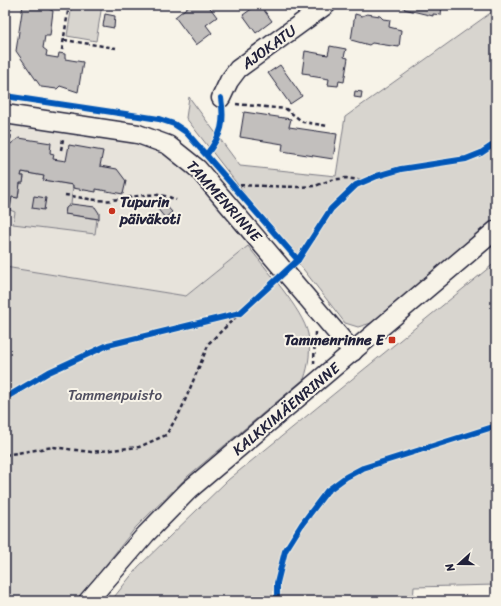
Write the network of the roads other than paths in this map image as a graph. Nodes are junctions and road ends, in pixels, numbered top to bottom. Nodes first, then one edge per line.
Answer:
1 (326, 5) edge
2 (220, 98) road end
3 (5, 114) edge
4 (496, 230) edge
5 (353, 352) junction
6 (88, 601) edge

1 - 2 street, AJOKATU
3 - 5 street, TAMMENRINNE
4 - 5 street, KALKKIMÄENRINNE
5 - 6 street, KALKKIMÄENRINNE

